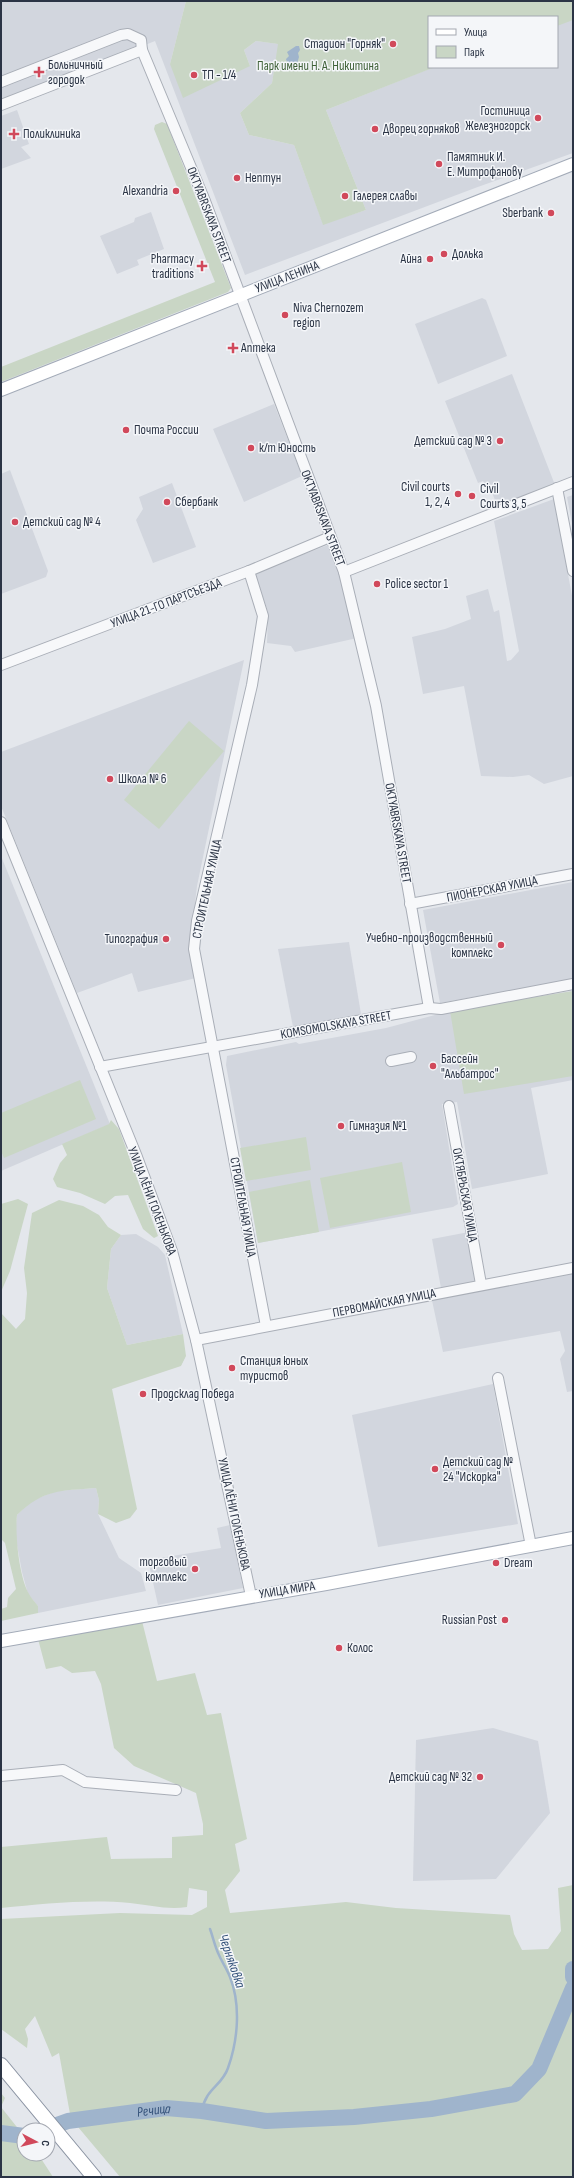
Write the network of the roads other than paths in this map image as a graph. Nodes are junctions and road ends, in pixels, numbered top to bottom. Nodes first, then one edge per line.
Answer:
1 (142, 50) junction
2 (1, 82) edge
3 (1, 105) edge
4 (573, 164) edge
5 (240, 295) junction
6 (1, 390) edge
7 (573, 482) edge
8 (557, 488) junction
9 (330, 537) junction
10 (249, 571) junction
11 (573, 571) edge
12 (344, 572) junction
13 (1, 665) edge
14 (1, 822) edge
15 (573, 874) edge
16 (410, 904) junction
17 (573, 984) edge
18 (429, 1008) junction
19 (214, 1047) junction
20 (411, 1057) dead end
21 (390, 1061) dead end
22 (100, 1067) junction
23 (449, 1106) dead end
24 (573, 1268) edge
25 (481, 1284) junction
26 (266, 1326) junction
27 (196, 1340) junction
28 (498, 1378) dead end
29 (573, 1538) edge
30 (530, 1546) junction
31 (251, 1596) junction
32 (1, 1641) edge
33 (1, 1776) edge
34 (176, 1790) dead end
35 (1, 2064) edge
36 (94, 2177) edge

1 - 2 street, OKTYABRSKAYA STREET
1 - 3 street
1 - 5 street, OKTYABRSKAYA STREET
4 - 5 main road, УЛИЦА ЛЕНИНА
5 - 6 main road, УЛИЦА ЛЕНИНА
5 - 9 street, OKTYABRSKAYA STREET
7 - 8 street
8 - 11 street
8 - 12 street
9 - 10 street, УЛИЦА 21-ГО ПАРТСЪЕЗДА
9 - 12 street, OKTYABRSKAYA STREET
10 - 13 street, УЛИЦА 21-ГО ПАРТСЪЕЗДА
10 - 19 street, СТРОИТЕЛЬНАЯ УЛИЦА
12 - 16 street, OKTYABRSKAYA STREET
14 - 22 street, УЛИЦА ЛЁНИ ГОЛЕНЬКОВА
15 - 16 street, ПИОНЕРСКАЯ УЛИЦА
16 - 18 street, OKTYABRSKAYA STREET
17 - 18 street, KOMSOMOLSKAYA STREET
18 - 19 street, KOMSOMOLSKAYA STREET
19 - 22 street, KOMSOMOLSKAYA STREET
19 - 26 street, СТРОИТЕЛЬНАЯ УЛИЦА
20 - 21 street
22 - 27 street, УЛИЦА ЛЁНИ ГОЛЕНЬКОВА
23 - 25 street, ОКТЯБРЬСКАЯ УЛИЦА
24 - 25 street, ПЕРВОМАЙСКАЯ УЛИЦА
25 - 26 street, ПЕРВОМАЙСКАЯ УЛИЦА
26 - 27 street, ПЕРВОМАЙСКАЯ УЛИЦА
27 - 31 street, УЛИЦА ЛЁНИ ГОЛЕНЬКОВА
28 - 30 street
29 - 30 main road, УЛИЦА МИРА
30 - 31 main road, УЛИЦА МИРА
31 - 32 main road, УЛИЦА МИРА
33 - 34 street
35 - 36 highway

